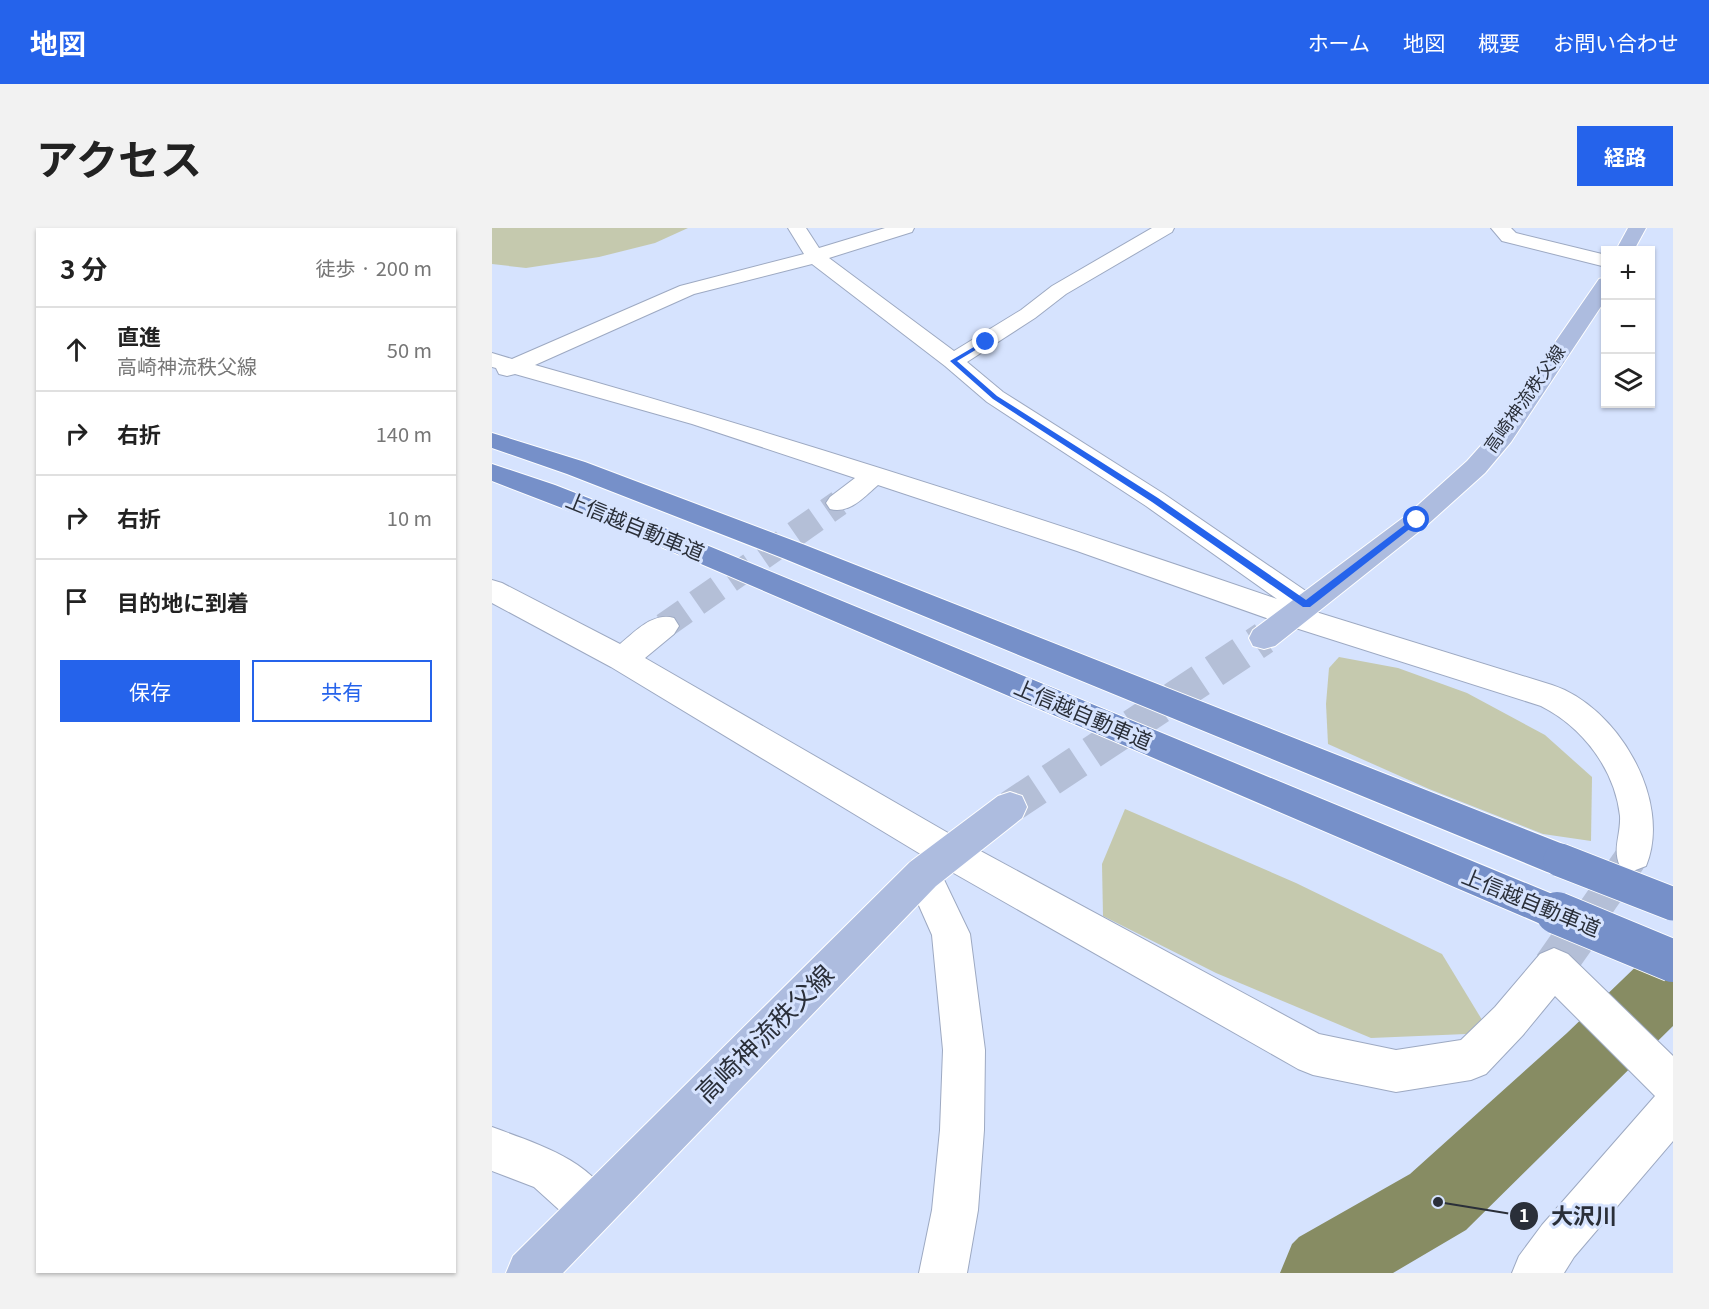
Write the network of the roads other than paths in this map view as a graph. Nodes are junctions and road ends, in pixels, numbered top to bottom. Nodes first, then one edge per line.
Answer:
1 (797, 228) edge
2 (905, 228) edge
3 (1165, 228) edge
4 (1500, 228) edge
5 (1637, 228) edge
6 (1627, 246) edge
7 (815, 257) junction
8 (1601, 260) edge
9 (1601, 289) edge
10 (953, 361) junction
11 (503, 363) edge
12 (492, 375) edge
13 (492, 440) edge
14 (492, 472) edge
15 (874, 477) junction
16 (839, 502) tunnel mouth
17 (492, 590) edge
18 (1300, 610) junction
19 (664, 626) tunnel mouth
20 (1264, 638) tunnel mouth
21 (622, 659) junction
22 (1010, 807) tunnel mouth
23 (1633, 855) tunnel mouth
24 (936, 863) junction
25 (1673, 904) edge
26 (1673, 961) edge
27 (1673, 1085) edge
28 (1673, 1108) edge
29 (492, 1149) edge
30 (592, 1209) junction
31 (530, 1273) edge
32 (943, 1273) edge
33 (1536, 1273) edge

1 - 7 street
2 - 7 street
3 - 10 street
4 - 8 street
5 - 6 main road
7 - 10 street
7 - 11 street
9 - 18 main road, 高崎神流秩父線
10 - 18 street
11 - 12 street
11 - 15 street
13 - 25 highway, 上信越自動車道, bridge
14 - 26 highway, 上信越自動車道, bridge
15 - 16 street
15 - 18 street
17 - 21 street
18 - 20 main road, 高崎神流秩父線
18 - 23 street
19 - 21 street
21 - 24 street
22 - 24 main road, 高崎神流秩父線
24 - 27 street
24 - 30 main road, 高崎神流秩父線
24 - 32 street
28 - 33 street
29 - 30 street
30 - 31 main road, 高崎神流秩父線

